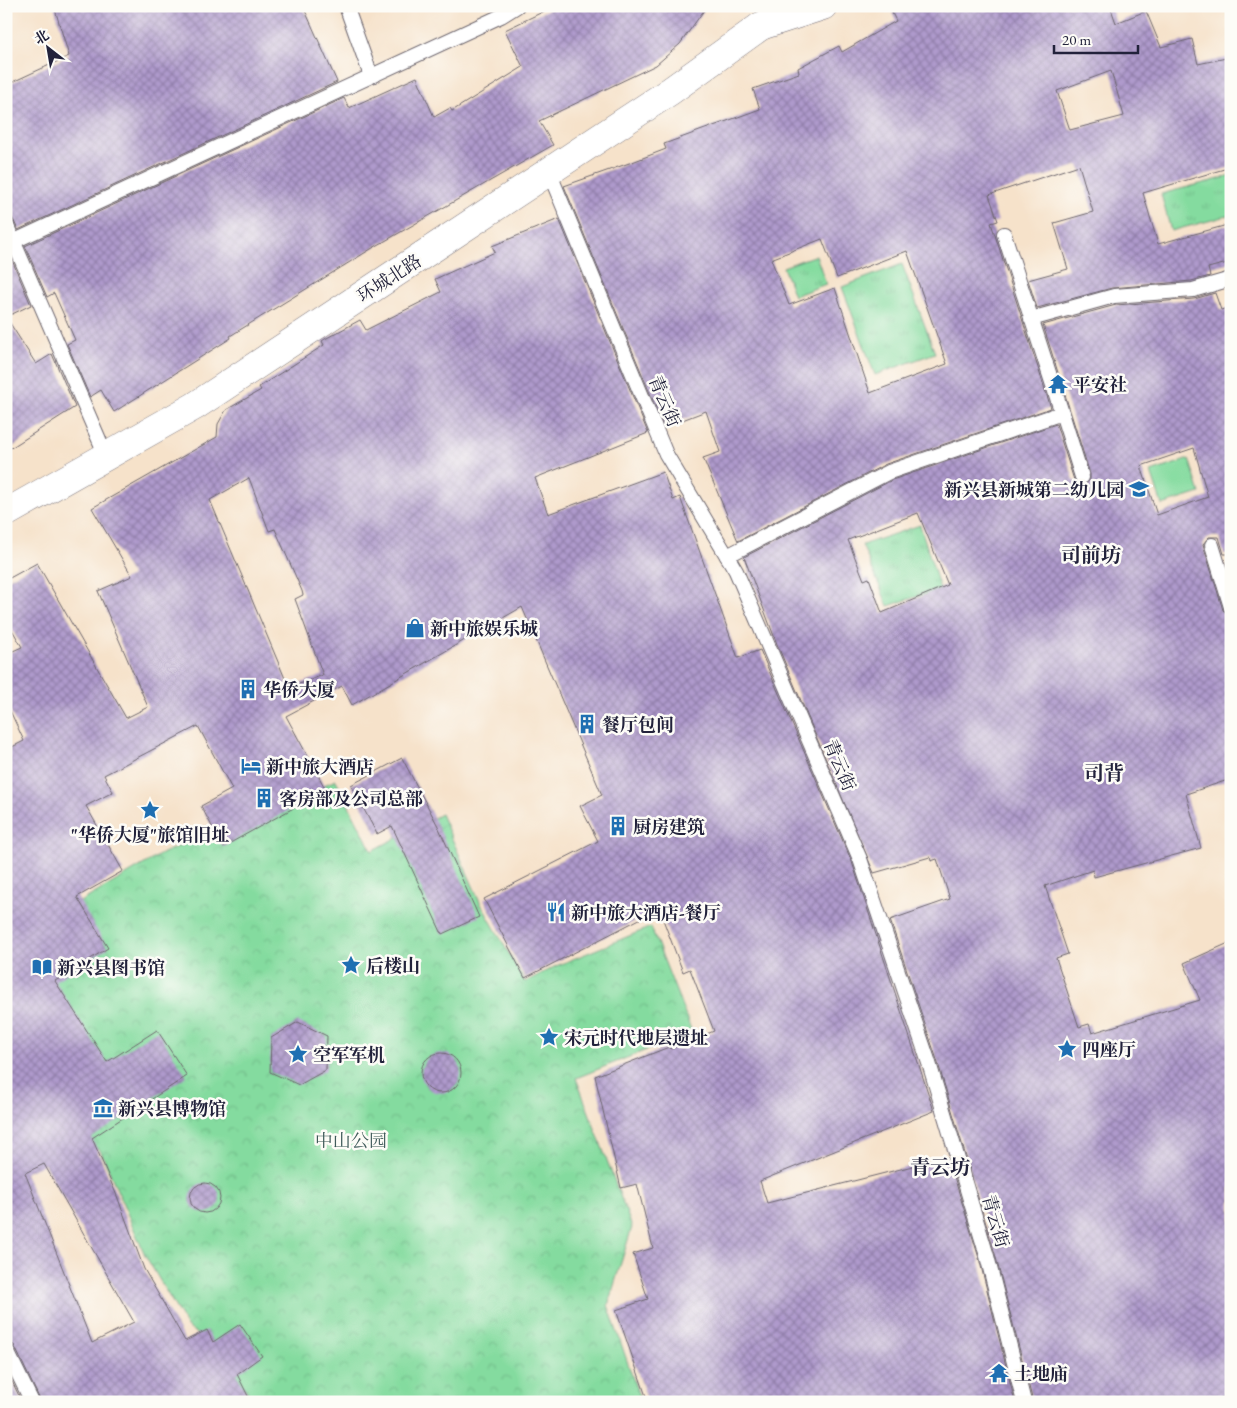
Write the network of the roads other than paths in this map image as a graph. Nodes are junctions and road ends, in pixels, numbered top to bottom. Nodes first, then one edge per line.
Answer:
1 (346, 6) edge
2 (517, 6) edge
3 (815, 8) edge
4 (764, 13) edge
5 (371, 76) junction
6 (549, 172) junction
7 (6, 224) edge
8 (1004, 234) dead end
9 (10, 243) edge
10 (1231, 279) edge
11 (1032, 319) junction
12 (1062, 413) junction
13 (106, 458) junction
14 (1082, 477) dead end
15 (6, 513) edge
16 (1212, 545) dead end
17 (727, 556) junction
18 (1231, 607) edge
19 (6, 1349) edge
20 (32, 1402) edge
21 (1024, 1402) edge

1 - 5 lane
2 - 5 lane
3 - 4 street, 环城北路
4 - 6 street, 环城北路
5 - 9 lane
6 - 13 street, 环城北路
6 - 17 lane, 青云街
7 - 9 lane
8 - 11 lane
9 - 13 lane
10 - 11 lane
11 - 12 lane
12 - 14 lane
12 - 17 lane
13 - 15 street, 环城北路
16 - 18 lane
17 - 21 lane, 青云街
19 - 20 lane

